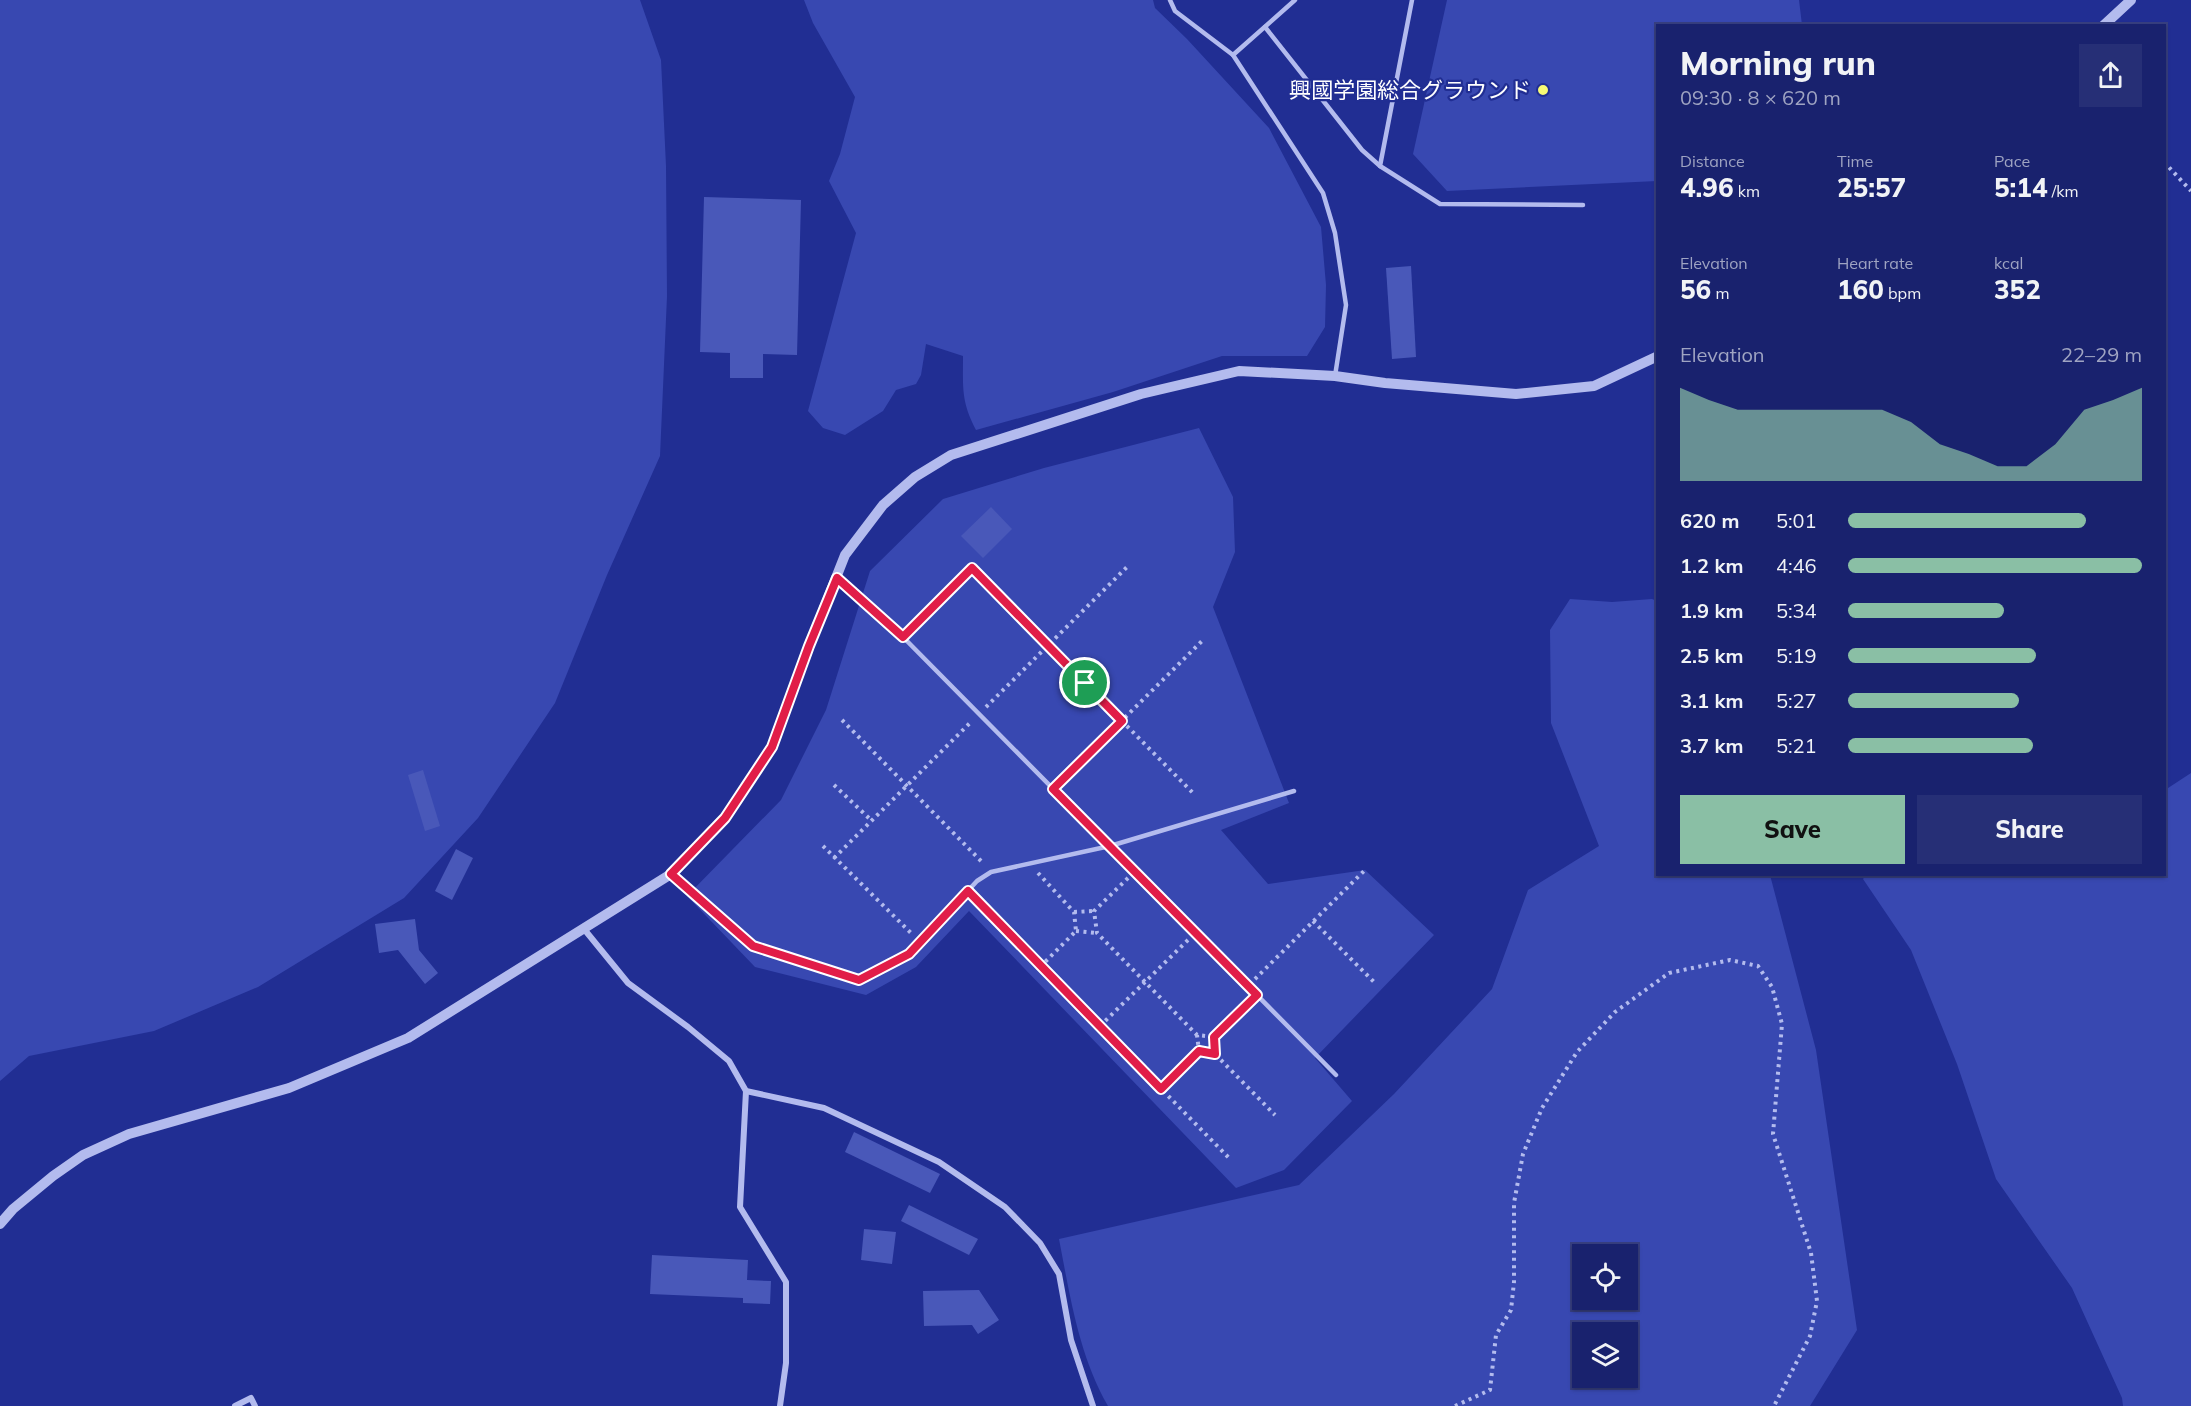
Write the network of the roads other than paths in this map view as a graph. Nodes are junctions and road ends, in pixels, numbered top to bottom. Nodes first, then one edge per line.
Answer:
1 (1170, 0) edge
2 (1296, 0) edge
3 (1412, 0) edge
4 (2131, 0) edge
5 (2105, 24) edge
6 (1265, 27) junction
7 (1233, 55) junction
8 (1380, 166) junction
9 (1583, 205) dead end
10 (1656, 357) edge
11 (1335, 376) junction
12 (837, 578) junction
13 (1294, 791) dead end
14 (1110, 846) junction
15 (671, 874) junction
16 (584, 929) junction
17 (1336, 1075) dead end
18 (746, 1091) junction
19 (0, 1224) edge
20 (235, 1406) edge
21 (255, 1406) edge
22 (780, 1406) edge
23 (1093, 1406) edge

1 - 7 lane
2 - 6 lane
3 - 8 lane
4 - 5 street
6 - 7 lane
6 - 8 lane
7 - 11 lane
8 - 9 lane
10 - 11 street
11 - 12 street
12 - 14 lane
12 - 15 street
13 - 14 lane
14 - 15 lane
14 - 17 lane
15 - 16 street
16 - 18 street
16 - 19 street
18 - 22 street
18 - 23 street
20 - 21 street

